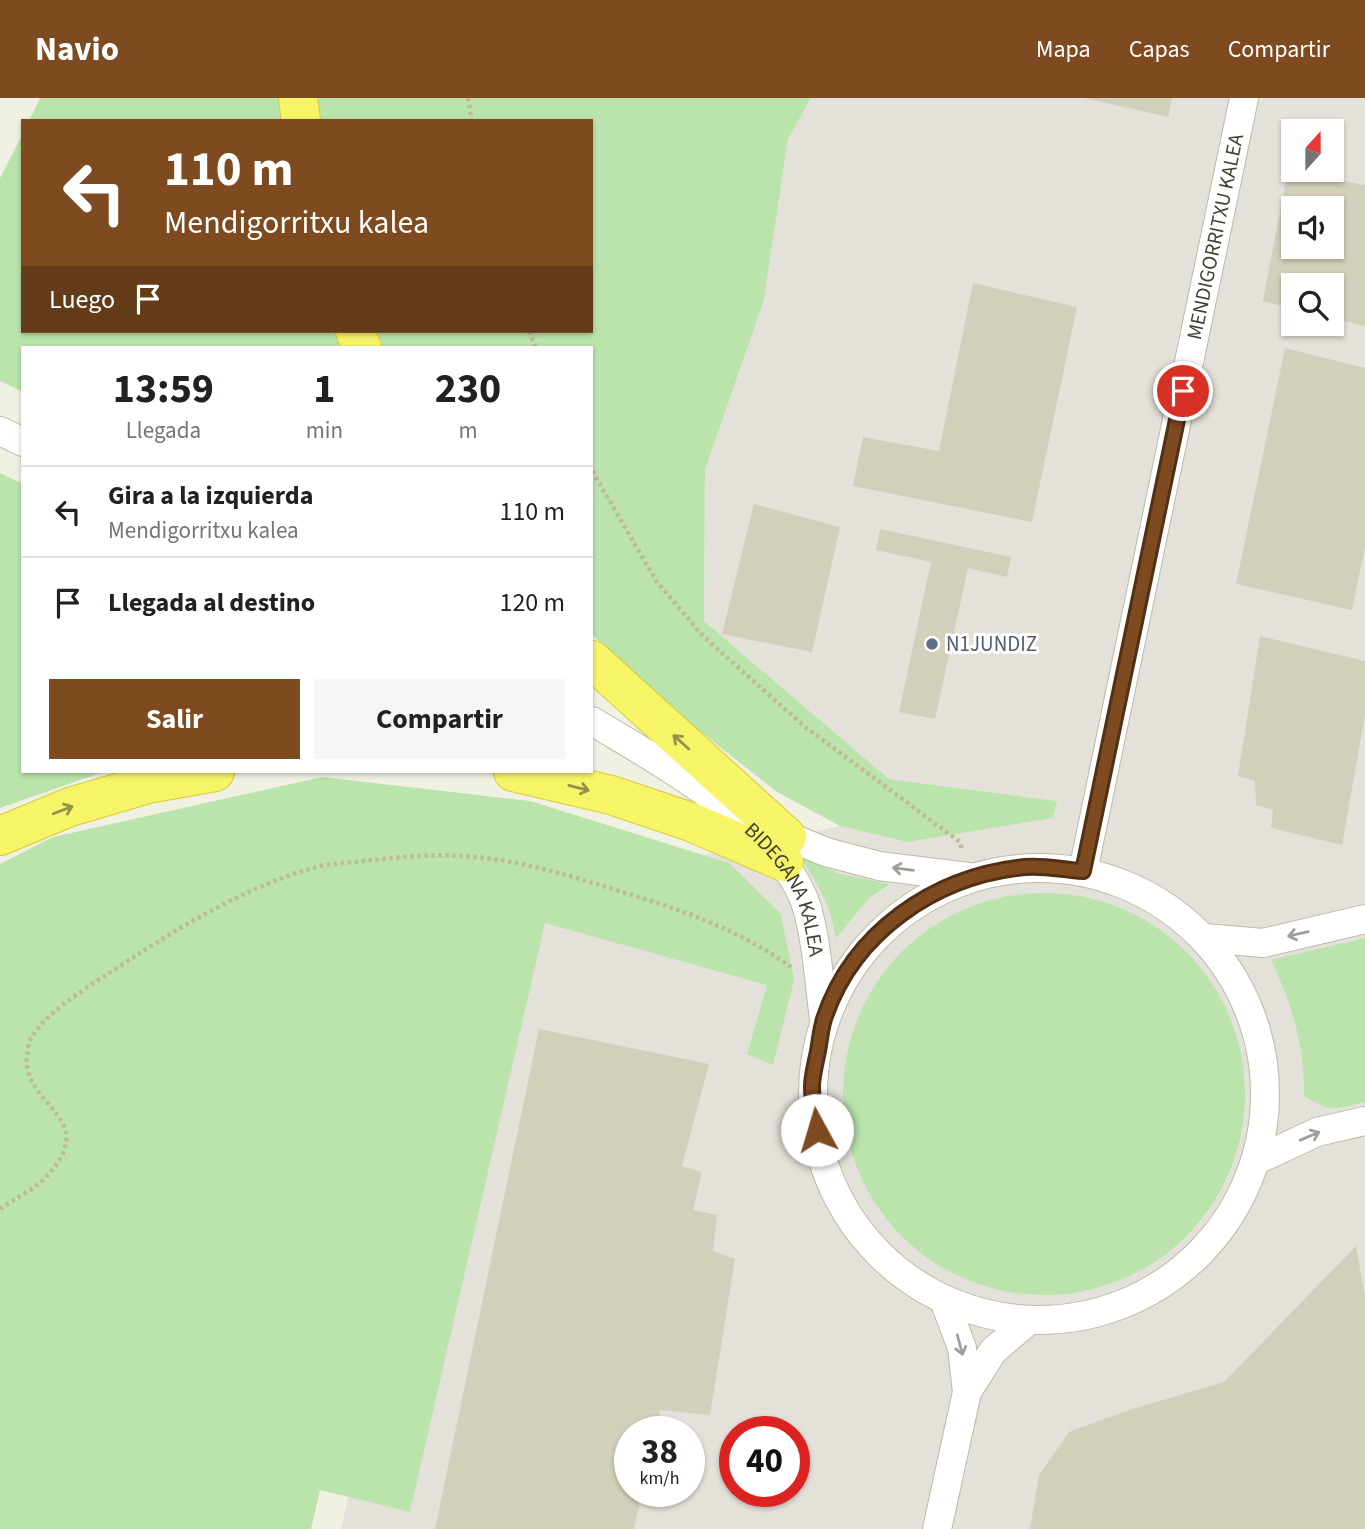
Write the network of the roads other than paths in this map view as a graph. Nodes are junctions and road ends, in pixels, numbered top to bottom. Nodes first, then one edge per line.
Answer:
1 (298, 98) edge
2 (1244, 98) edge
3 (301, 119) edge
4 (0, 431) edge
5 (21, 441) edge
6 (593, 661) edge
7 (593, 722) edge
8 (209, 773) edge
9 (517, 773) edge
10 (0, 835) edge
11 (786, 850) junction
12 (1083, 871) junction
13 (971, 877) junction
14 (1365, 919) edge
15 (1205, 938) junction
16 (824, 1020) junction
17 (1365, 1121) edge
18 (1257, 1160) junction
19 (944, 1300) junction
20 (1028, 1321) junction
21 (967, 1392) junction
22 (937, 1529) edge

1 - 3 highway
2 - 12 street, MENDIGORRITXU KALEA
4 - 5 street
11 -> 6 highway
7 - 11 street, BIDEGANA KALEA
10 -> 8 highway
9 -> 11 highway
13 -> 11 street, BIDEGANA KALEA
11 - 16 street, BIDEGANA KALEA
12 - 13 street
12 - 15 street
13 - 16 street
14 -> 15 street
15 - 18 street
16 - 19 street
18 -> 17 street
18 - 20 street
19 - 20 street
19 -> 21 street
20 - 21 street
21 - 22 street

